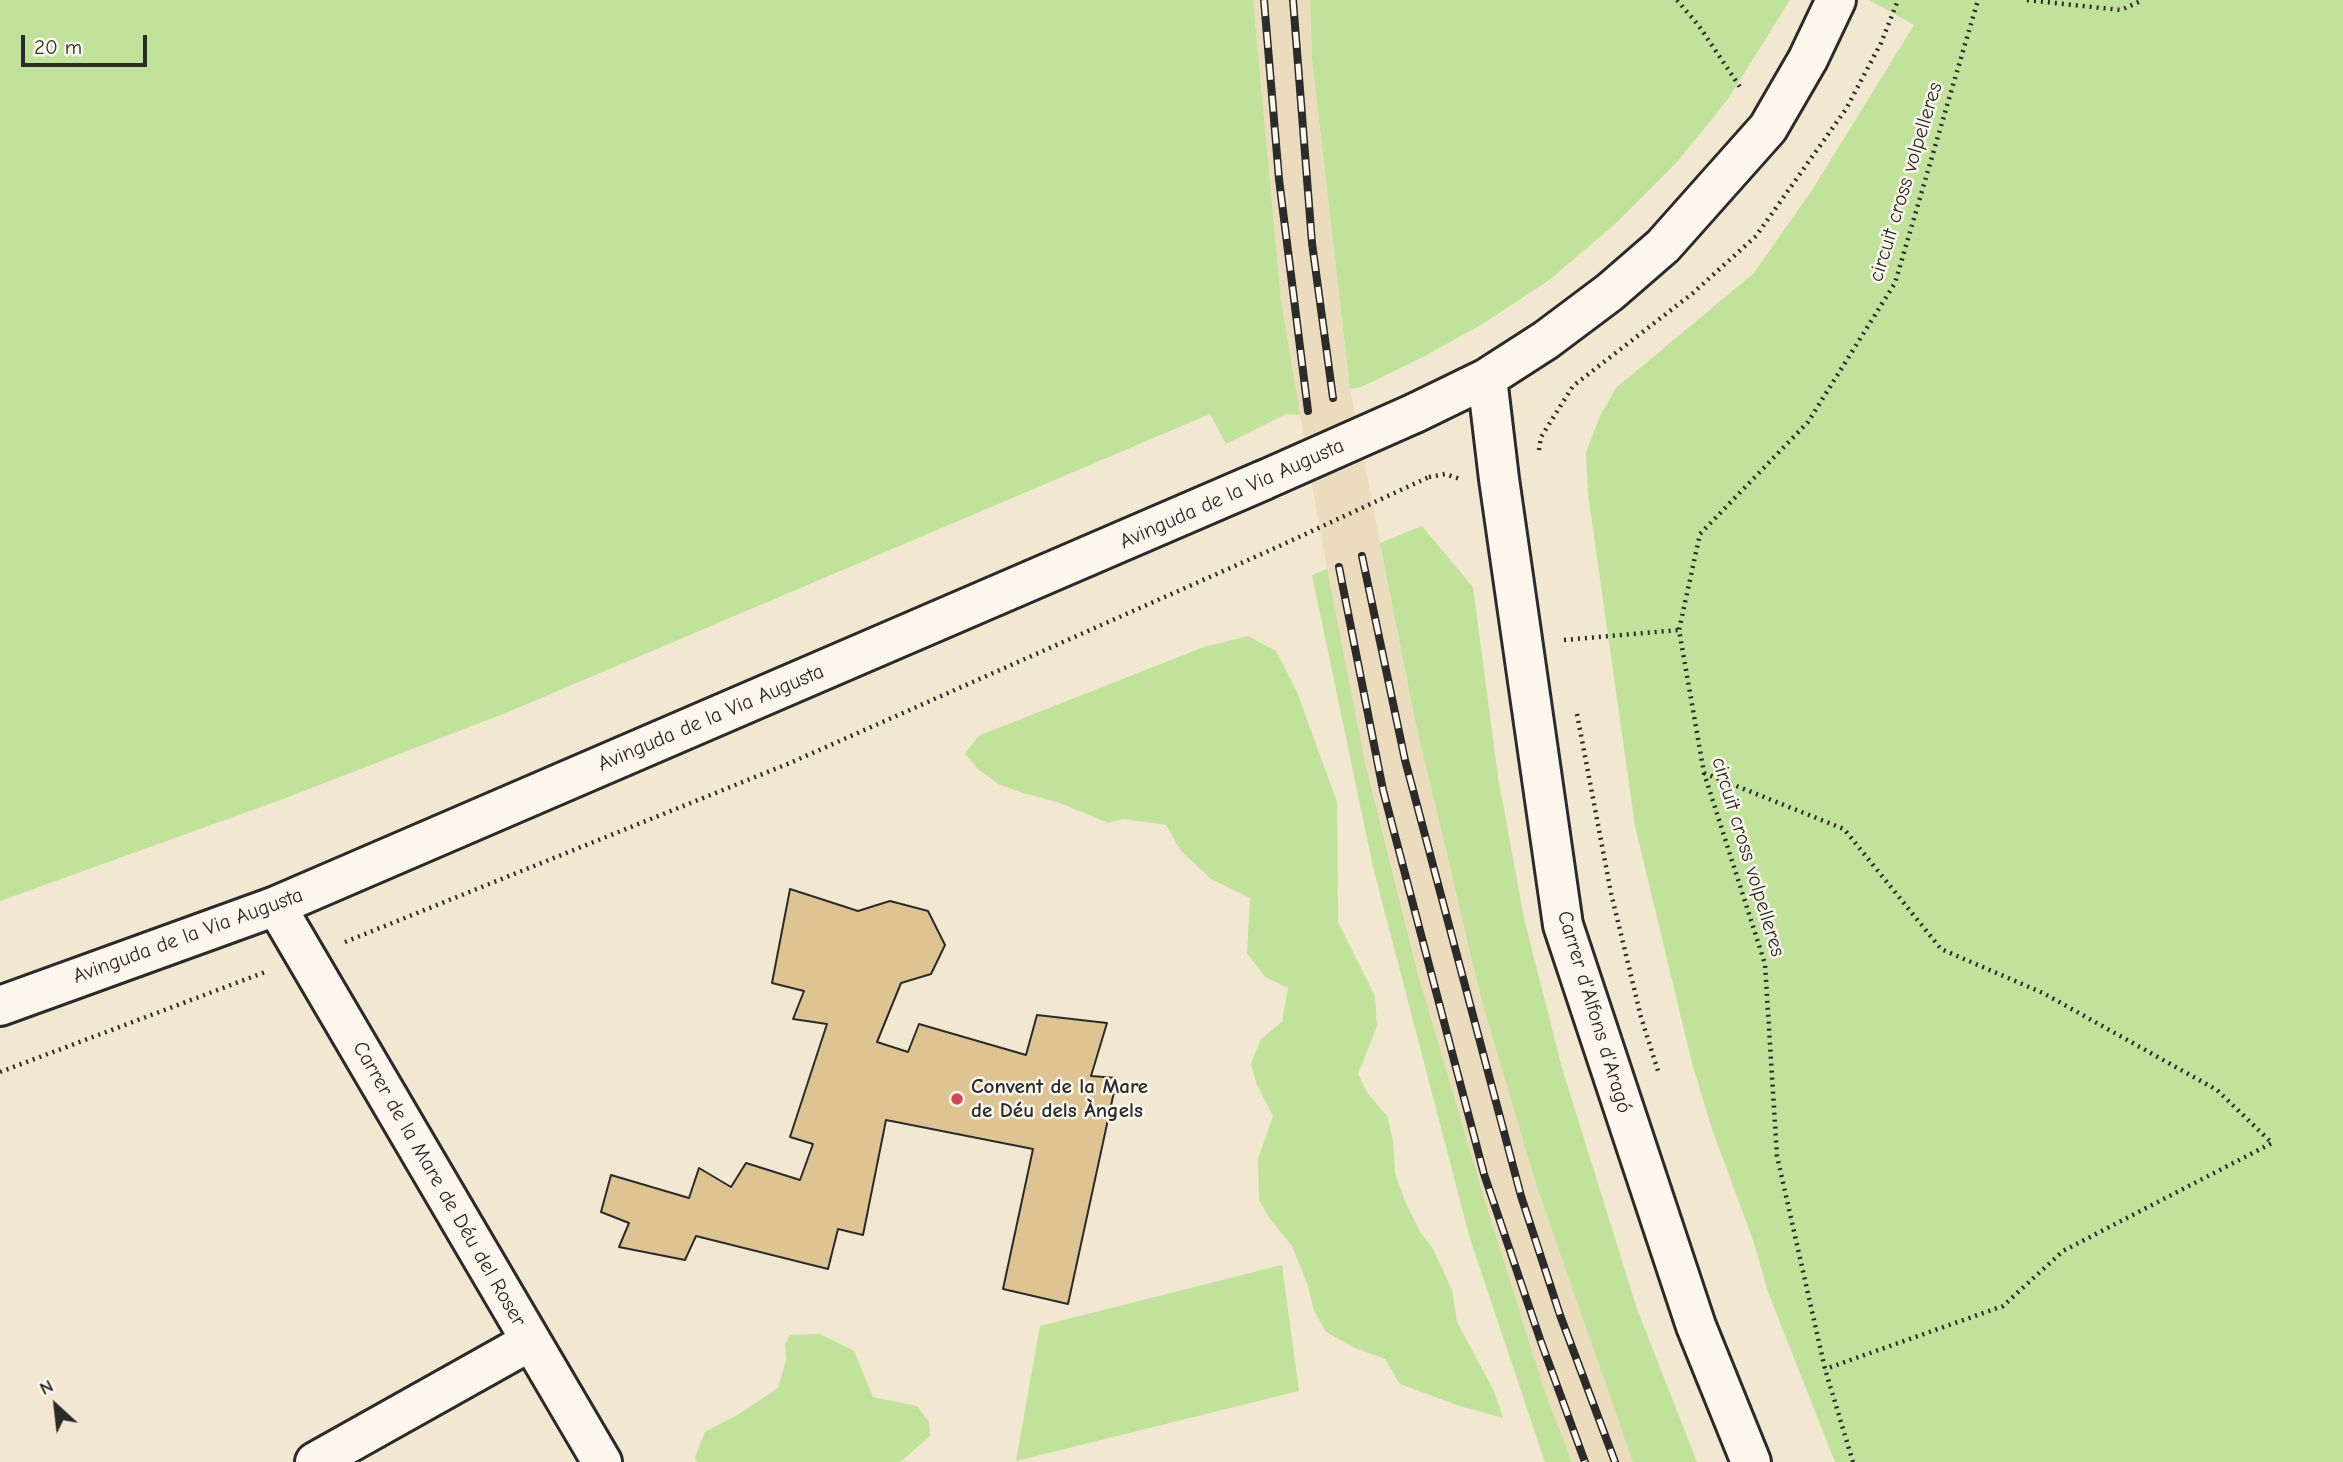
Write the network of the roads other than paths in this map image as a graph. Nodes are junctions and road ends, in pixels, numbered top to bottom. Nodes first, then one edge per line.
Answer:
1 (1836, 0) edge
2 (1487, 378) junction
3 (276, 906) junction
4 (0, 1006) edge
5 (531, 1341) junction
6 (315, 1462) edge
7 (602, 1462) edge
8 (1751, 1462) edge

1 - 2 street
2 - 3 street, Avinguda de la Via Augusta, bridge
2 - 8 street, Carrer d'Alfons d'Aragó
3 - 4 street, Avinguda de la Via Augusta
3 - 5 street, Carrer de la Mare de Déu del Roser
5 - 6 street
5 - 7 street, Carrer de la Mare de Déu del Roser

